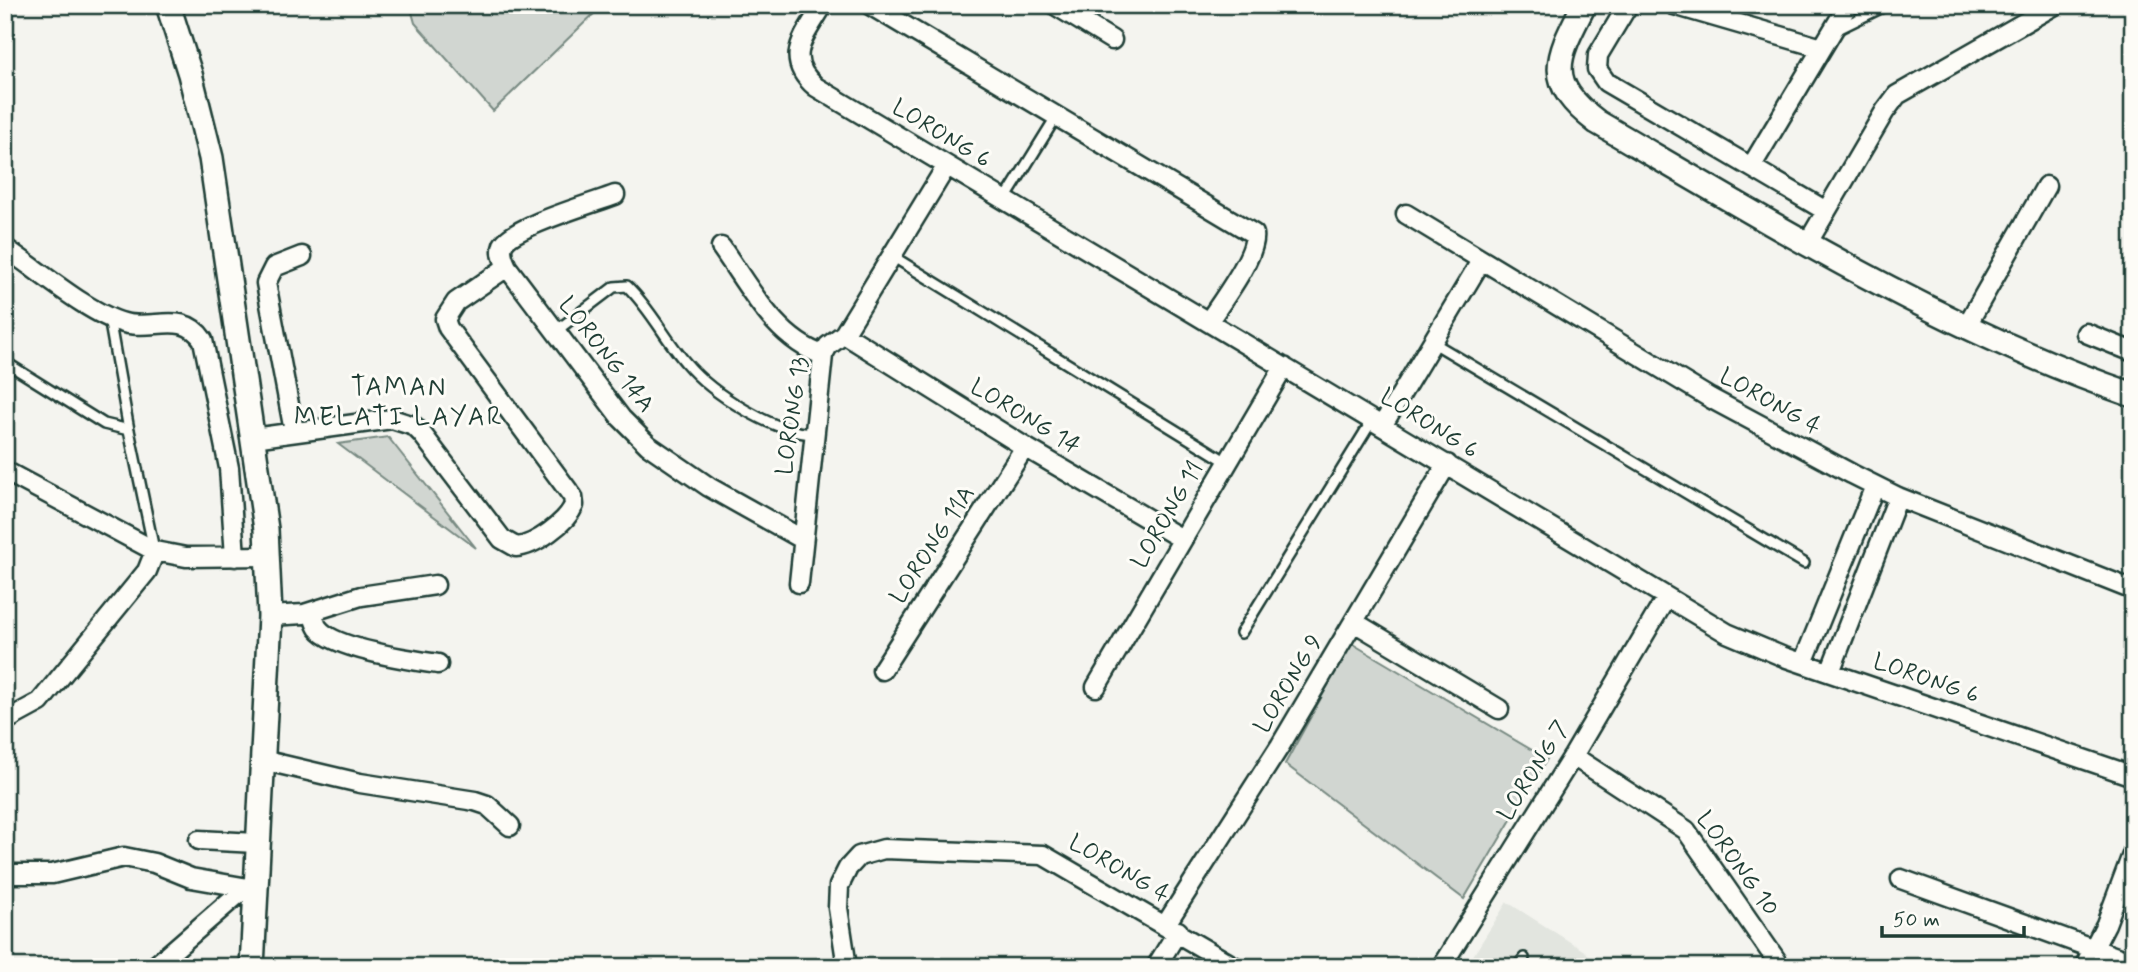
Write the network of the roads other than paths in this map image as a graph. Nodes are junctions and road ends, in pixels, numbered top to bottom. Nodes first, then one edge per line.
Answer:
1 (168, 5) edge
2 (823, 5) edge
3 (870, 5) edge
4 (1055, 5) edge
5 (1584, 5) edge
6 (1628, 5) edge
7 (1674, 5) edge
8 (1848, 5) edge
9 (1886, 5) edge
10 (2055, 5) edge
11 (1725, 12) edge
12 (1834, 30) junction
13 (1112, 40) dead end
14 (1822, 48) junction
15 (1056, 117) junction
16 (946, 167) junction
17 (1751, 167) junction
18 (2046, 186) dead end
19 (615, 195) dead end
20 (1004, 201) junction
21 (1826, 211) junction
22 (1406, 214) dead end
23 (1807, 244) junction
24 (721, 247) dead end
25 (5, 248) edge
26 (302, 256) dead end
27 (892, 256) junction
28 (1481, 261) junction
29 (507, 267) junction
30 (109, 318) junction
31 (1209, 322) junction
32 (1967, 325) junction
33 (556, 331) junction
34 (2086, 333) dead end
35 (844, 334) junction
36 (1432, 342) junction
37 (2133, 352) edge
38 (823, 355) junction
39 (5, 362) edge
40 (1284, 367) junction
41 (2133, 395) edge
42 (1378, 422) junction
43 (129, 430) junction
44 (294, 431) junction
45 (814, 434) junction
46 (253, 438) junction
47 (1025, 447) junction
48 (1227, 462) junction
49 (1447, 464) junction
50 (5, 471) edge
51 (1875, 486) junction
52 (1898, 497) junction
53 (802, 539) junction
54 (1182, 539) junction
55 (155, 551) junction
56 (235, 556) junction
57 (267, 556) junction
58 (1804, 563) dead end
59 (799, 583) dead end
60 (435, 585) dead end
61 (2133, 590) edge
62 (1666, 598) junction
63 (312, 612) junction
64 (270, 616) junction
65 (1354, 622) junction
66 (1241, 633) dead end
67 (1804, 663) junction
68 (438, 664) dead end
69 (882, 670) dead end
70 (1830, 672) junction
71 (1096, 687) dead end
72 (1499, 709) dead end
73 (5, 721) edge
74 (1573, 756) junction
75 (262, 760) junction
76 (2133, 776) edge
77 (510, 826) dead end
78 (199, 840) dead end
79 (257, 843) junction
80 (2133, 852) edge
81 (5, 874) edge
82 (1901, 879) dead end
83 (249, 889) junction
84 (1172, 928) junction
85 (2094, 949) junction
86 (2133, 963) edge
87 (154, 967) edge
88 (252, 967) edge
89 (846, 967) edge
90 (1156, 967) edge
91 (1236, 967) edge
92 (1441, 967) edge
93 (1781, 967) edge
94 (2084, 967) edge

1 - 46 street
2 - 16 street, LORONG 6
3 - 15 street
4 - 13 street
5 - 23 street
6 - 17 street
7 - 11 street
8 - 12 street
9 - 12 lane
10 - 21 street
11 - 14 street
12 - 14 street
14 - 17 street
15 - 20 lane
15 - 31 street
16 - 20 street, LORONG 6
16 - 27 street, LORONG 13
17 - 21 street
18 - 32 street
19 - 29 street
20 - 31 street, LORONG 6
21 - 23 street
22 - 28 street, LORONG 4
23 - 32 street
24 - 38 street
25 - 30 street
26 - 44 street
27 - 35 street, LORONG 13
27 - 48 lane
28 - 36 street
28 - 51 street, LORONG 4
29 - 33 street, LORONG 14A
29 - 44 street
30 - 43 lane
30 - 56 street
31 - 40 street, LORONG 6
32 - 41 street
33 - 45 lane
33 - 53 street, LORONG 14A
34 - 37 street
35 - 38 street, LORONG 13
35 - 47 street, LORONG 14
36 - 42 street
36 - 58 lane
38 - 45 street, LORONG 13
39 - 43 lane
40 - 42 street, LORONG 6
40 - 48 street, LORONG 11
42 - 49 street, LORONG 6
42 - 66 lane
43 - 55 lane
44 - 46 street
45 - 53 street, LORONG 13
46 - 57 street
47 - 54 street, LORONG 14
47 - 69 street, LORONG 11A
48 - 54 street, LORONG 11
49 - 62 street, LORONG 6
49 - 65 street, LORONG 9
50 - 55 street
51 - 52 street, LORONG 4
51 - 67 street
52 - 61 street, LORONG 4
52 - 70 street
53 - 59 street, LORONG 13
54 - 71 street, LORONG 11
55 - 56 street
55 - 73 street
56 - 57 street
57 - 64 street
60 - 63 street
62 - 67 street, LORONG 6
62 - 74 street, LORONG 7
63 - 64 street
63 - 68 street
64 - 75 street
65 - 72 street
65 - 84 street, LORONG 9
67 - 70 street, LORONG 6
70 - 76 street, LORONG 6
74 - 92 street, LORONG 7
74 - 93 street, LORONG 10
75 - 77 street
75 - 79 street
78 - 79 street
79 - 83 street
80 - 85 street
81 - 83 street
82 - 85 street
83 - 87 street
83 - 88 street
84 - 89 street, LORONG 4
84 - 90 street, LORONG 9
84 - 91 street, LORONG 4
85 - 86 street
85 - 94 street

